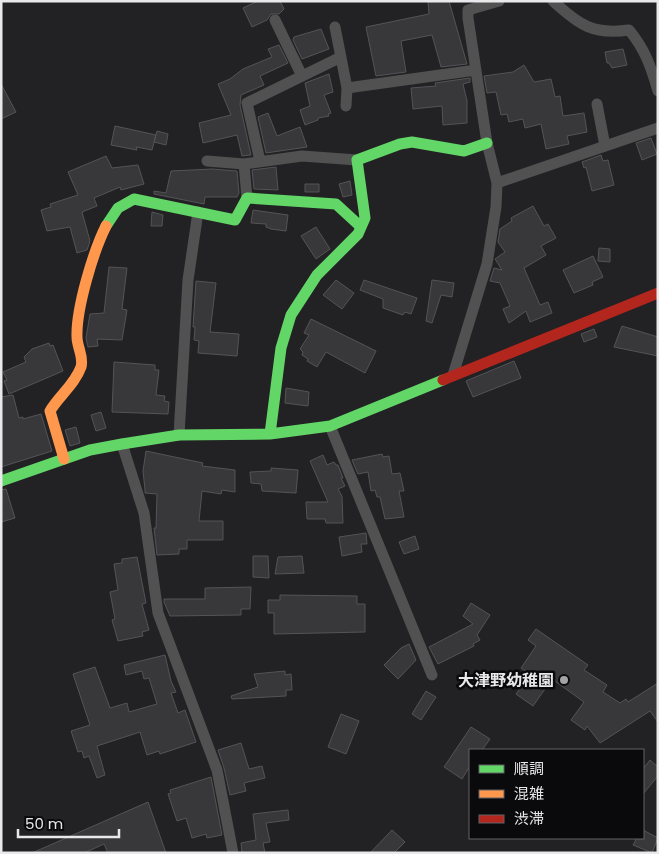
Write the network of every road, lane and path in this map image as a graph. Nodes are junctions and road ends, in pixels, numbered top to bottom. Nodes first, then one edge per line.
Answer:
1 (499, 1) edge
2 (552, 1) edge
3 (275, 20) dead end
4 (335, 27) dead end
5 (341, 57) junction
6 (476, 70) junction
7 (302, 76) junction
8 (347, 88) junction
9 (658, 91) edge
10 (597, 104) dead end
11 (346, 106) dead end
12 (658, 128) edge
13 (487, 143) junction
14 (605, 146) junction
15 (357, 160) junction
16 (207, 161) dead end
17 (260, 162) junction
18 (244, 164) junction
19 (497, 183) junction
20 (247, 198) junction
21 (198, 212) junction
22 (362, 227) junction
23 (658, 293) edge
24 (452, 374) junction
25 (330, 426) junction
26 (270, 434) junction
27 (180, 435) junction
28 (122, 444) junction
29 (64, 459) junction
30 (1, 481) edge
31 (432, 675) dead end
32 (233, 853) edge

1 - 6 street
2 - 9 street
3 - 7 street
4 - 5 street
5 - 7 street
5 - 8 street
6 - 8 street
6 - 13 street
7 - 17 street
8 - 11 street
10 - 14 street
12 - 14 street
13 - 15 street
13 - 19 street
14 - 19 street
15 - 17 street
15 - 22 street
16 - 18 street
17 - 18 street
18 - 20 street
19 - 24 street
20 - 21 street
20 - 22 street
21 - 27 street
21 - 29 street
22 - 26 street
23 - 24 street
24 - 25 street
25 - 26 street
25 - 31 street
26 - 27 street
27 - 28 street
28 - 29 street
28 - 32 street
29 - 30 street

